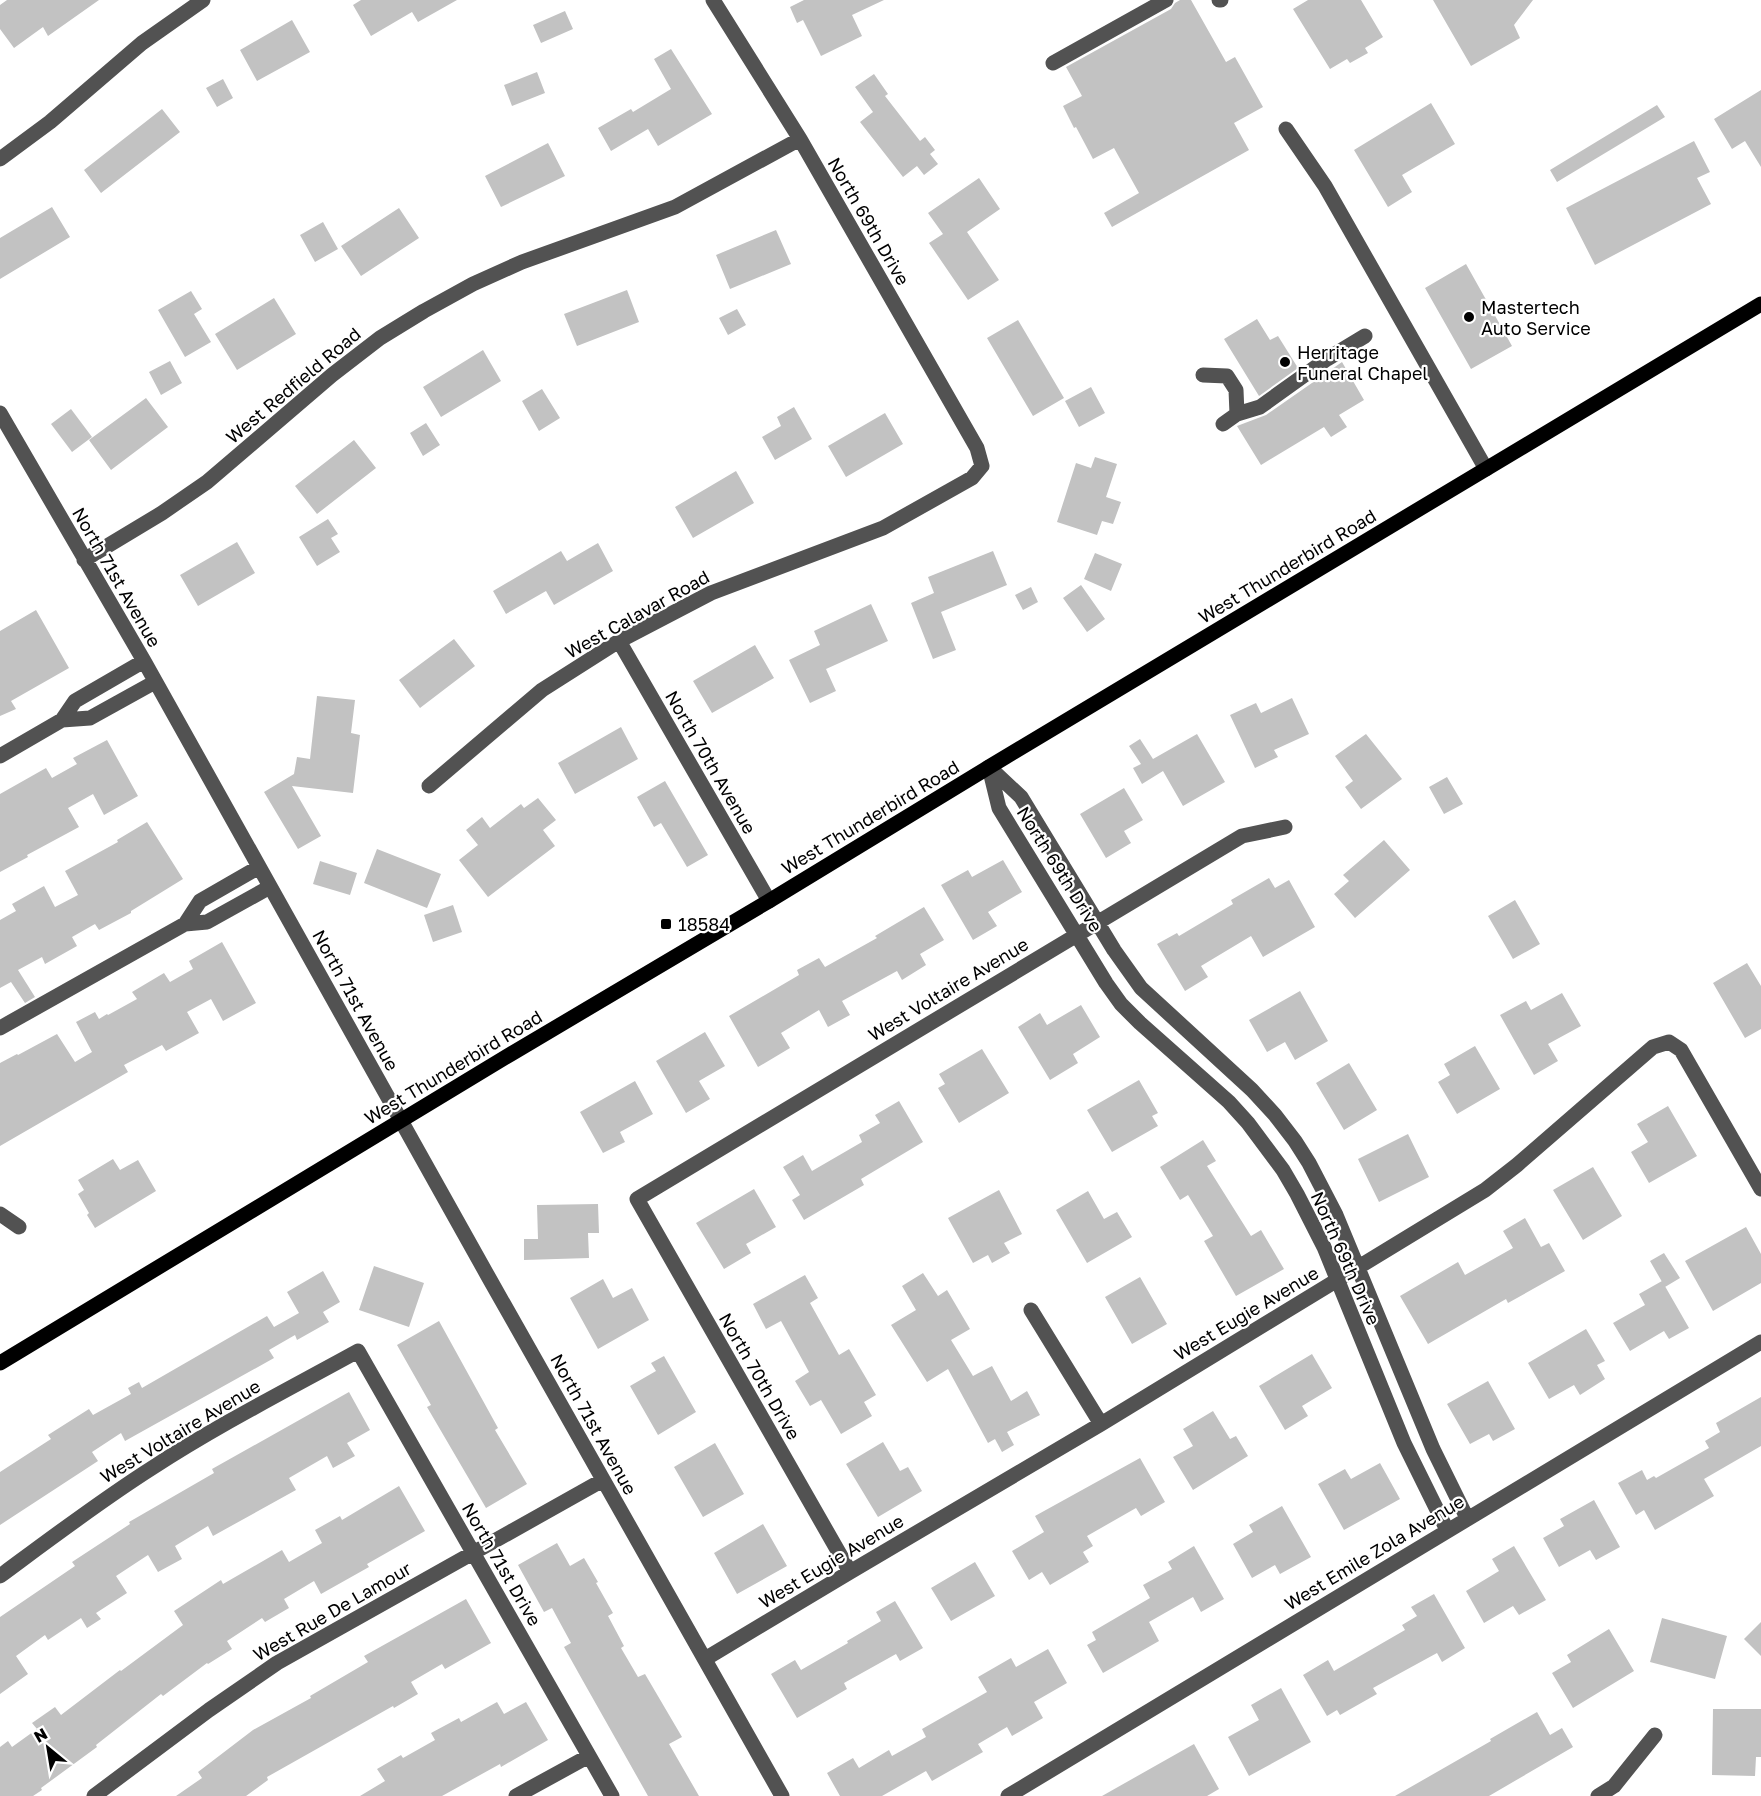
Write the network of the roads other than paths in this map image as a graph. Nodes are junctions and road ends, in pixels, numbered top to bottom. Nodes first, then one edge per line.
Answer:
1 (202, 0) edge
2 (712, 0) edge
3 (1166, 0) edge
4 (1053, 63) dead end
5 (1286, 129) dead end
6 (800, 139) junction
7 (0, 159) edge
8 (1761, 304) edge
9 (1365, 336) dead end
10 (1203, 375) dead end
11 (0, 413) edge
12 (1237, 414) junction
13 (1223, 424) dead end
14 (982, 466) joint
15 (1486, 469) junction
16 (84, 560) junction
17 (619, 641) junction
18 (144, 661) junction
19 (155, 682) junction
20 (97, 687) junction
21 (109, 708) junction
22 (62, 720) junction
23 (0, 756) edge
24 (989, 767) junction
25 (429, 786) dead end
26 (1285, 827) dead end
27 (259, 867) junction
28 (270, 887) junction
29 (212, 894) junction
30 (769, 901) junction
31 (225, 914) junction
32 (1098, 922) junction
33 (185, 924) junction
34 (1077, 934) junction
35 (0, 1028) edge
36 (1254, 1092) junction
37 (1236, 1110) junction
38 (401, 1121) junction
39 (1761, 1189) edge
40 (637, 1199) joint
41 (0, 1214) edge
42 (19, 1227) dead end
43 (1358, 1268) junction
44 (1338, 1280) junction
45 (1031, 1310) dead end
46 (1761, 1342) edge
47 (358, 1351) joint
48 (0, 1363) edge
49 (1101, 1424) junction
50 (603, 1480) junction
51 (1467, 1518) junction
52 (1447, 1530) junction
53 (473, 1553) junction
54 (850, 1572) junction
55 (0, 1576) edge
56 (705, 1659) junction
57 (1654, 1735) dead end
58 (589, 1756) junction
59 (94, 1796) edge
60 (516, 1796) edge
61 (612, 1796) edge
62 (782, 1796) edge
63 (1008, 1796) edge
64 (1598, 1796) edge

1 - 7 street
2 - 6 street, North 69th Drive
3 - 4 street
5 - 15 street
6 - 14 street, North 69th Drive
6 - 16 street, West Redfield Road
8 - 15 main road, West Thunderbird Road
9 - 12 street
10 - 12 street
11 - 16 street, North 71st Avenue
12 - 13 street
14 - 17 street, West Calavar Road
15 - 24 main road, West Thunderbird Road
16 - 18 street, North 71st Avenue
17 - 25 street, West Calavar Road
17 - 30 street, North 70th Avenue
18 - 19 street, North 71st Avenue
18 - 20 street
19 - 21 street
19 - 27 street, North 71st Avenue
20 - 21 street
20 - 22 street
21 - 22 street
22 - 23 street
24 - 30 main road, West Thunderbird Road
24 - 32 street, North 69th Drive
24 - 34 street, North 69th Drive
26 - 32 street, West Voltaire Avenue
27 - 28 street, North 71st Avenue
27 - 29 street
28 - 31 street
28 - 38 street, North 71st Avenue
29 - 31 street
29 - 33 street
30 - 38 main road, West Thunderbird Road
31 - 33 street
32 - 34 street, West Voltaire Avenue
32 - 36 street, North 69th Drive
33 - 35 street
34 - 37 street, North 69th Drive
34 - 40 street, West Voltaire Avenue
36 - 37 street
36 - 43 street, North 69th Drive
37 - 44 street, North 69th Drive
38 - 48 main road, West Thunderbird Road
38 - 50 street, North 71st Avenue
39 - 43 street, West Eugie Avenue
40 - 54 street, North 70th Drive
41 - 42 street
43 - 44 street, West Eugie Avenue
43 - 51 street, North 69th Drive
44 - 49 street, West Eugie Avenue
44 - 52 street, North 69th Drive
45 - 49 street
46 - 51 street, West Emile Zola Avenue
47 - 53 street, North 71st Drive
47 - 55 street, West Voltaire Avenue
49 - 54 street, West Eugie Avenue
50 - 53 street, West Rue De Lamour
50 - 56 street, North 71st Avenue
51 - 52 street, West Emile Zola Avenue
52 - 63 street, West Emile Zola Avenue
53 - 58 street, North 71st Drive
53 - 59 street, West Rue De Lamour
54 - 56 street, West Eugie Avenue
56 - 62 street, North 71st Avenue
57 - 64 street
58 - 60 street
58 - 61 street, North 71st Drive

